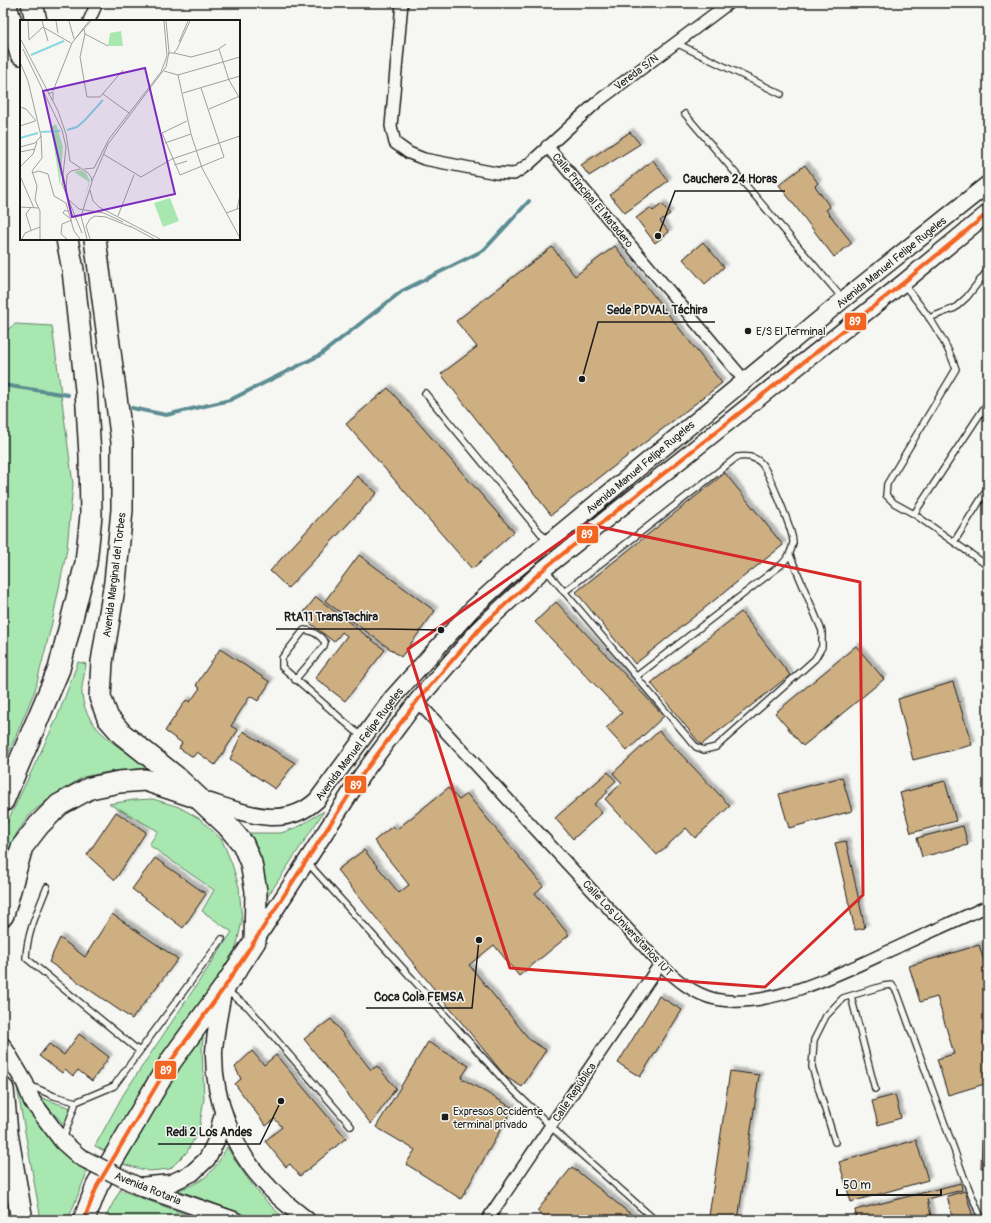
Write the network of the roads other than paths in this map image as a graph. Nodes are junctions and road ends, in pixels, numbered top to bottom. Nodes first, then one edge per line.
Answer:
1 (5, 3) edge
2 (32, 3) edge
3 (97, 3) edge
4 (402, 3) edge
5 (729, 3) edge
6 (36, 20) edge
7 (89, 20) edge
8 (676, 43) junction
9 (20, 51) edge
10 (781, 94) dead end
11 (686, 114) dead end
12 (547, 146) junction
13 (988, 184) edge
14 (988, 213) edge
15 (67, 240) edge
16 (95, 240) edge
17 (988, 270) edge
18 (903, 283) junction
19 (844, 299) junction
20 (929, 318) junction
21 (745, 381) junction
22 (425, 393) dead end
23 (988, 402) edge
24 (988, 488) edge
25 (914, 514) junction
26 (954, 542) junction
27 (549, 543) junction
28 (790, 555) junction
29 (988, 566) edge
30 (545, 568) junction
31 (564, 592) junction
32 (637, 676) junction
33 (295, 680) junction
34 (417, 701) junction
35 (362, 737) junction
36 (198, 798) junction
37 (3, 801) edge
38 (306, 861) junction
39 (47, 887) dead end
40 (988, 906) edge
41 (3, 915) edge
42 (222, 939) dead end
43 (254, 941) junction
44 (660, 964) junction
45 (224, 988) junction
46 (852, 996) junction
47 (3, 1046) edge
48 (139, 1051) junction
49 (25, 1083) junction
50 (3, 1089) edge
51 (875, 1089) dead end
52 (76, 1102) junction
53 (223, 1113) junction
54 (351, 1126) dead end
55 (551, 1128) junction
56 (63, 1142) junction
57 (835, 1142) dead end
58 (138, 1186) junction
59 (22, 1220) edge
60 (84, 1220) edge
61 (234, 1220) edge
62 (307, 1220) edge
63 (487, 1220) edge
64 (655, 1220) edge
65 (982, 1220) edge

1 - 9 highway
2 - 6 highway
3 - 7 street
4 - 12 street, Calle Principal El Matadero
5 - 8 street, Vereda S/N
8 - 10 lane
8 - 12 street, Vereda S/N
11 - 19 lane
12 - 21 street, Calle Principal El Matadero
13 - 19 street, Avenida Manuel Felipe Rugeles
14 - 18 street, Avenida Manuel Felipe Rugeles
15 - 37 highway
16 - 36 highway, Avenida Marginal del Torbes
17 - 20 lane
18 - 20 lane
18 - 30 street, Avenida Manuel Felipe Rugeles
19 - 21 street, Avenida Manuel Felipe Rugeles
20 - 25 lane
21 - 27 street, Avenida Manuel Felipe Rugeles
22 - 27 lane
23 - 25 lane
24 - 26 lane
25 - 26 lane
26 - 29 lane
27 - 35 street, Avenida Manuel Felipe Rugeles
28 - 31 lane
28 - 32 lane
28 - 32 lane
30 - 31 lane
30 - 34 street, Avenida Manuel Felipe Rugeles
31 - 32 lane
33 - 33 lane
33 - 35 lane
34 - 38 street, Avenida Manuel Felipe Rugeles
34 - 44 street, Calle Los Universitarios IUT
35 - 36 street, Avenida Manuel Felipe Rugeles
36 - 41 highway
36 - 43 highway, Avenida Marginal del Torbes
38 - 43 street, Avenida Manuel Felipe Rugeles
38 - 55 lane
39 - 48 lane
40 - 44 street, Calle Los Universitarios IUT
42 - 48 lane
43 - 45 highway
44 - 55 street, Calle República
45 - 53 street
45 - 54 lane
45 - 60 highway
46 - 51 lane
46 - 57 lane
46 - 65 lane
47 - 49 street, Avenida Rotaria
48 - 52 lane
49 - 52 lane
49 - 56 street, Avenida Rotaria
50 - 59 highway
52 - 56 lane
53 - 58 street
53 - 62 street
55 - 63 street, Calle República
55 - 64 lane
56 - 58 street, Avenida Rotaria, bridge
58 - 61 street, Avenida Rotaria

